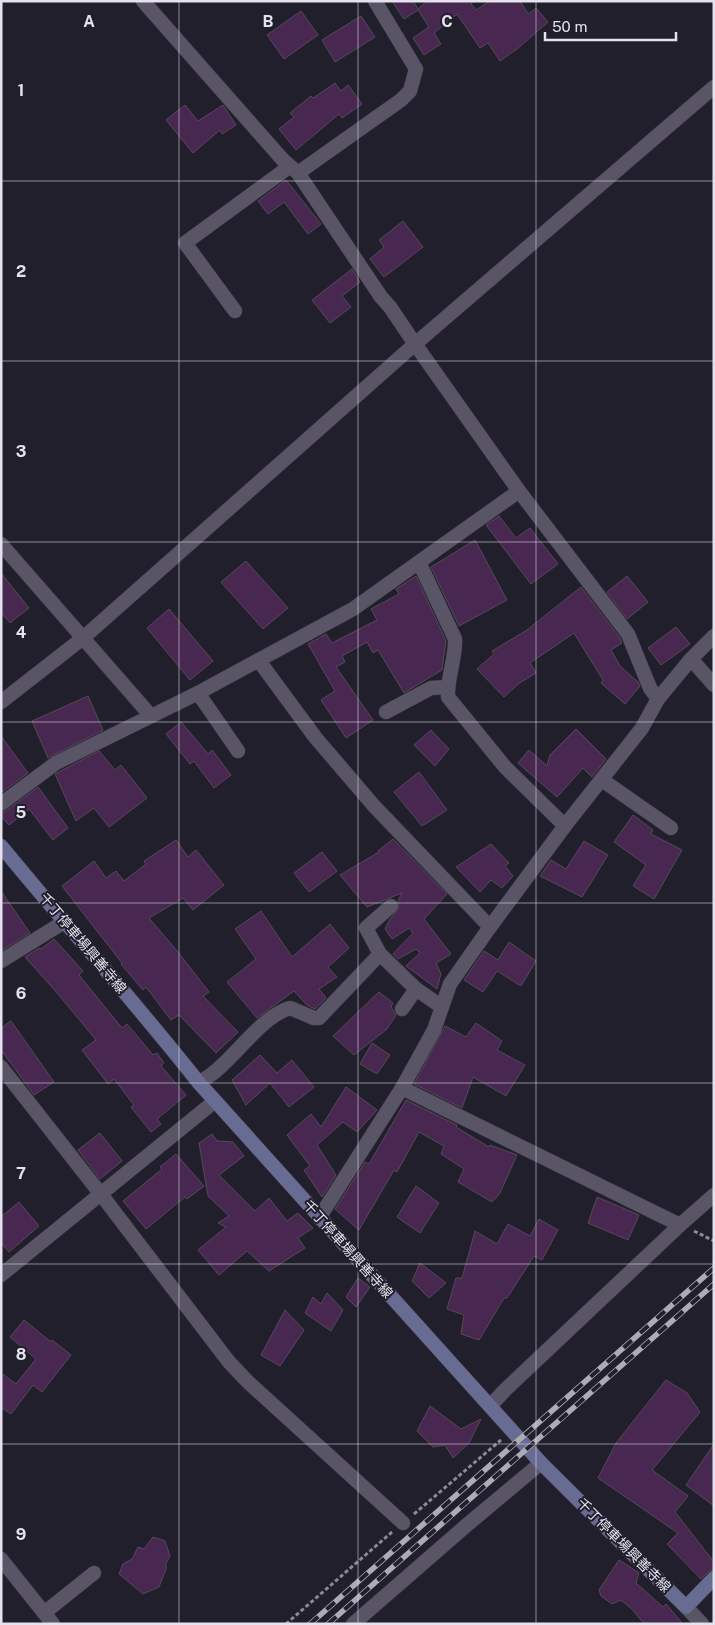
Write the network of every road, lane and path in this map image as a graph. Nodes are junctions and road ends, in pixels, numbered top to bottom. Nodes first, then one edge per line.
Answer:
1 (143, 1) edge
2 (375, 1) edge
3 (714, 87) edge
4 (293, 170) junction
5 (234, 311) dead end
6 (415, 344) junction
7 (519, 491) junction
8 (1, 544) edge
9 (419, 562) junction
10 (714, 636) edge
11 (83, 638) junction
12 (691, 659) junction
13 (259, 661) junction
14 (714, 685) edge
15 (448, 687) junction
16 (198, 693) junction
17 (658, 699) junction
18 (1, 702) edge
19 (386, 712) dead end
20 (151, 716) junction
21 (238, 751) dead end
22 (602, 780) junction
23 (1, 804) edge
24 (566, 826) junction
25 (671, 828) dead end
26 (1, 846) edge
27 (391, 906) dead end
28 (64, 922) junction
29 (490, 927) junction
30 (380, 954) junction
31 (1, 961) edge
32 (416, 989) junction
33 (442, 1007) junction
34 (402, 1009) dead end
35 (1, 1067) edge
36 (199, 1083) junction
37 (402, 1088) junction
38 (215, 1101) junction
39 (100, 1193) junction
40 (714, 1195) edge
41 (319, 1218) junction
42 (680, 1225) junction
43 (1, 1275) edge
44 (490, 1406) junction
45 (541, 1463) junction
46 (403, 1523) dead end
47 (1, 1559) edge
48 (94, 1573) dead end
49 (714, 1578) edge
50 (686, 1607) junction
51 (44, 1612) junction
52 (53, 1624) edge
53 (353, 1624) edge
54 (702, 1624) edge

1 - 4 street
2 - 4 street
3 - 6 street
4 - 5 street
4 - 6 street
6 - 7 street
6 - 11 street
7 - 9 street
7 - 17 street
8 - 11 street
9 - 13 street
9 - 15 street
10 - 12 street
11 - 18 street
11 - 20 street
12 - 14 street
12 - 17 street
13 - 16 street
13 - 29 street
15 - 19 street
15 - 24 street
16 - 20 street
16 - 21 street
17 - 22 street
20 - 23 street
22 - 24 street
22 - 25 street
24 - 29 street
26 - 28 main road, 千丁停車場興善寺線
27 - 30 street
28 - 31 street
28 - 36 main road, 千丁停車場興善寺線
29 - 33 street
30 - 32 street
30 - 36 street
32 - 33 street
32 - 34 street
33 - 37 street
35 - 39 street
36 - 38 main road, 千丁停車場興善寺線
37 - 41 street
37 - 42 street
38 - 39 street
38 - 41 main road, 千丁停車場興善寺線
39 - 43 street
39 - 46 street
40 - 42 street
41 - 44 main road, 千丁停車場興善寺線
42 - 44 street
44 - 45 main road, 千丁停車場興善寺線
45 - 50 main road, 千丁停車場興善寺線
45 - 53 street
47 - 51 street
48 - 51 street
49 - 50 main road
50 - 54 street
51 - 52 street

